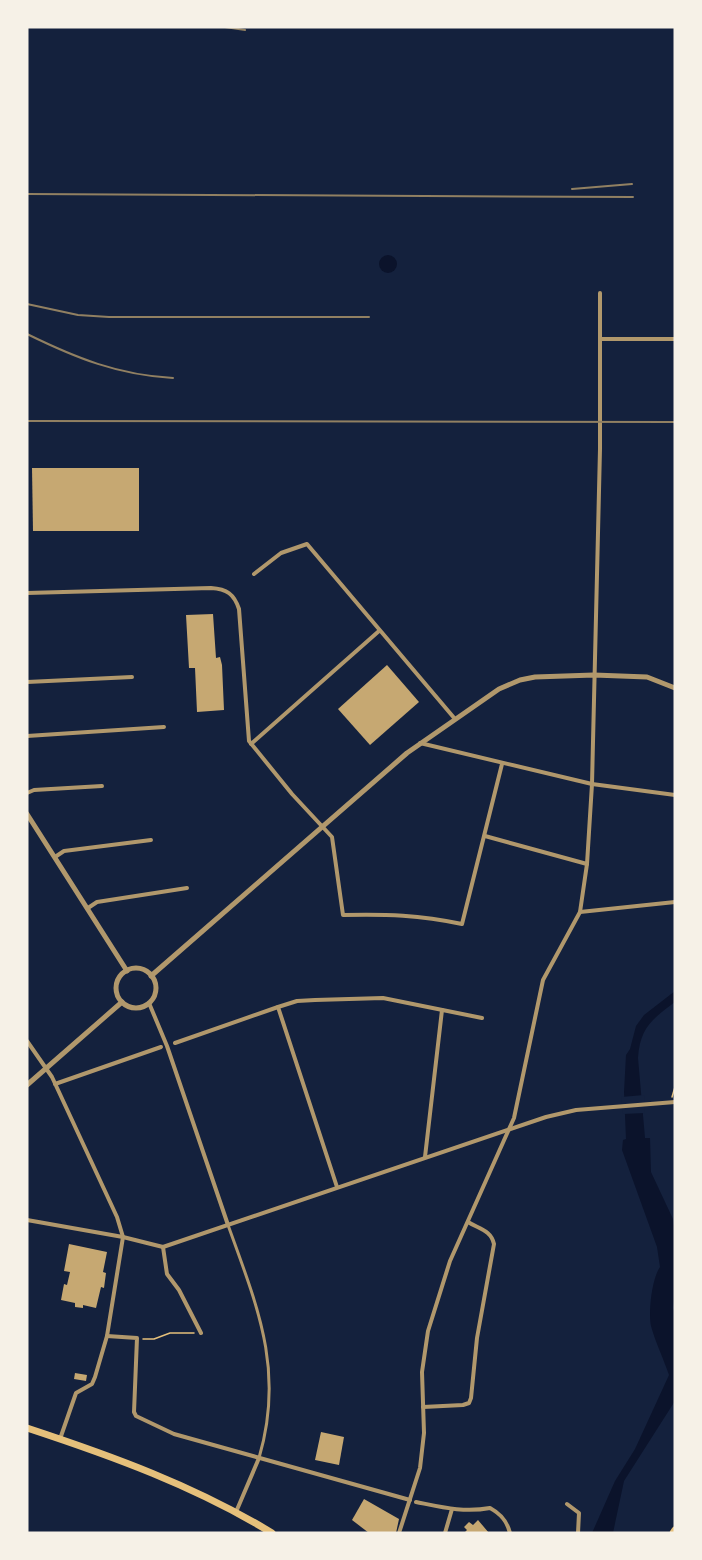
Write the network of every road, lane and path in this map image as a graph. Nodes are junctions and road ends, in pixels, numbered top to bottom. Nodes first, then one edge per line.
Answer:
1 (600, 293) dead end
2 (600, 339) junction
3 (675, 339) edge
4 (255, 574) dead end
5 (27, 593) edge
6 (379, 631) junction
7 (594, 675) junction
8 (132, 677) dead end
9 (27, 682) edge
10 (675, 688) edge
11 (455, 719) junction
12 (164, 727) dead end
13 (27, 736) edge
14 (420, 743) junction
15 (250, 744) junction
16 (502, 764) junction
17 (592, 784) junction
18 (102, 786) dead end
19 (27, 793) edge
20 (675, 795) edge
21 (27, 814) edge
22 (322, 826) junction
23 (485, 836) junction
24 (151, 840) dead end
25 (55, 857) junction
26 (587, 864) junction
27 (187, 888) dead end
28 (675, 902) edge
29 (88, 908) junction
30 (580, 912) junction
31 (127, 971) junction
32 (151, 976) junction
33 (122, 1002) junction
34 (149, 1003) junction
35 (278, 1007) junction
36 (442, 1010) junction
37 (482, 1018) dead end
38 (27, 1041) edge
39 (175, 1043) dead end
40 (161, 1047) dead end
41 (46, 1068) junction
42 (55, 1084) junction
43 (27, 1085) edge
44 (675, 1087) edge
45 (674, 1103) edge
46 (510, 1128) junction
47 (425, 1157) junction
48 (337, 1187) junction
49 (27, 1220) edge
50 (468, 1222) junction
51 (228, 1225) junction
52 (123, 1238) junction
53 (164, 1247) junction
54 (201, 1333) joint
55 (107, 1336) junction
56 (137, 1338) junction
57 (423, 1407) junction
58 (27, 1428) edge
59 (60, 1439) junction
60 (259, 1458) junction
61 (410, 1500) junction
62 (416, 1502) dead end
63 (567, 1504) dead end
64 (452, 1509) junction
65 (236, 1512) junction
66 (272, 1533) edge
67 (399, 1533) edge
68 (445, 1533) edge
69 (510, 1533) edge
70 (578, 1533) edge

1 - 2 street
2 - 3 street
2 - 7 street
4 - 6 street
5 - 15 street
6 - 11 street
6 - 15 street
7 - 10 street
7 - 11 street
7 - 17 street
8 - 9 street
11 - 14 street
12 - 13 street
14 - 16 street
14 - 22 street
15 - 22 street
16 - 17 street
16 - 23 street
17 - 20 street
17 - 26 street
18 - 19 street
21 - 25 street
22 - 23 street
22 - 32 street
23 - 26 street
24 - 25 street
25 - 29 street
26 - 30 street
27 - 29 street
28 - 30 street
29 - 31 street
30 - 46 street
31 - 32 street
31 - 33 street
32 - 34 street
33 - 34 street
33 - 41 street
34 - 51 street
35 - 36 street
35 - 39 street
35 - 48 street
36 - 37 street
36 - 47 street
38 - 41 street
40 - 42 street
41 - 42 street
41 - 43 street
42 - 52 street
44 - 45 path
45 - 46 street
46 - 47 street
46 - 50 street
47 - 48 street
48 - 51 street
49 - 52 street
50 - 57 street
50 - 57 street
51 - 53 street
51 - 60 street
52 - 53 street
52 - 55 street
53 - 54 street
54 - 56 path
55 - 56 street
55 - 59 street
56 - 60 street
57 - 61 street
58 - 59 main road
59 - 65 main road
60 - 61 street
60 - 65 street
61 - 67 street
62 - 64 street
63 - 70 street
64 - 68 street
64 - 69 street
65 - 66 main road

